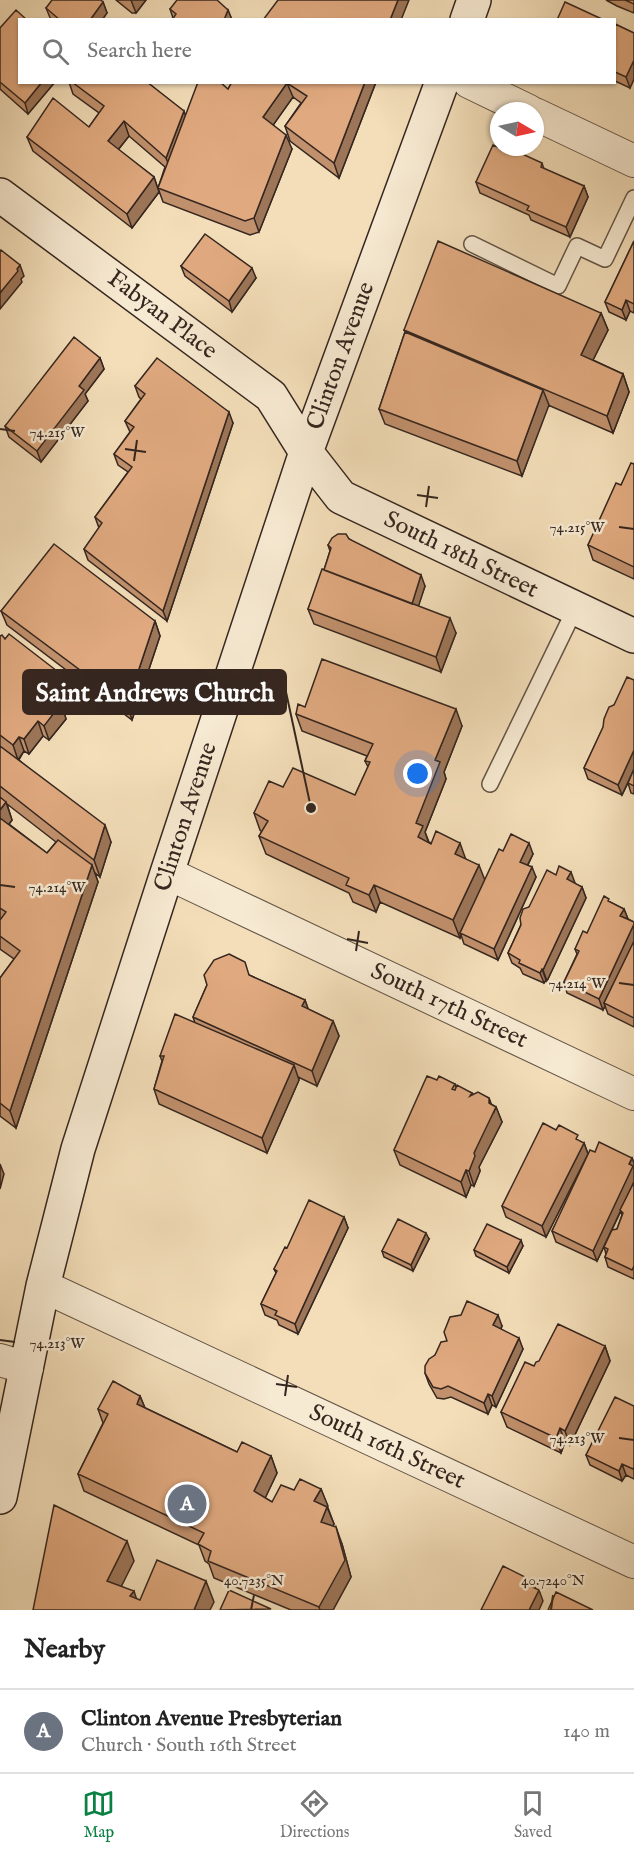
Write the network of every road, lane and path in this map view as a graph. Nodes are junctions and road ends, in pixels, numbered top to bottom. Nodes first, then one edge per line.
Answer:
1 (474, 0) edge
2 (468, 18) edge
3 (441, 84) edge
4 (473, 84) edge
5 (510, 102) edge
6 (544, 118) edge
7 (634, 161) edge
8 (0, 195) edge
9 (634, 198) edge
10 (472, 244) dead end
11 (306, 452) junction
12 (575, 609) junction
13 (634, 636) edge
14 (490, 784) dead end
15 (167, 873) junction
16 (634, 1094) edge
17 (43, 1286) junction
18 (14, 1364) edge
19 (0, 1497) edge
20 (634, 1562) edge

1 - 2 main road
3 - 11 main road, Clinton Avenue
4 - 5 street
6 - 7 street
8 - 11 main road, Fabyan Place
9 - 10 lane
11 - 12 main road, South 18th Street
11 - 15 main road, Clinton Avenue
12 - 13 main road, South 18th Street
12 - 14 lane
15 - 16 street, South 17th Street
15 - 17 main road, Clinton Avenue
17 - 18 main road, Clinton Avenue
17 - 20 street, South 16th Street
18 - 19 main road, Clinton Avenue

